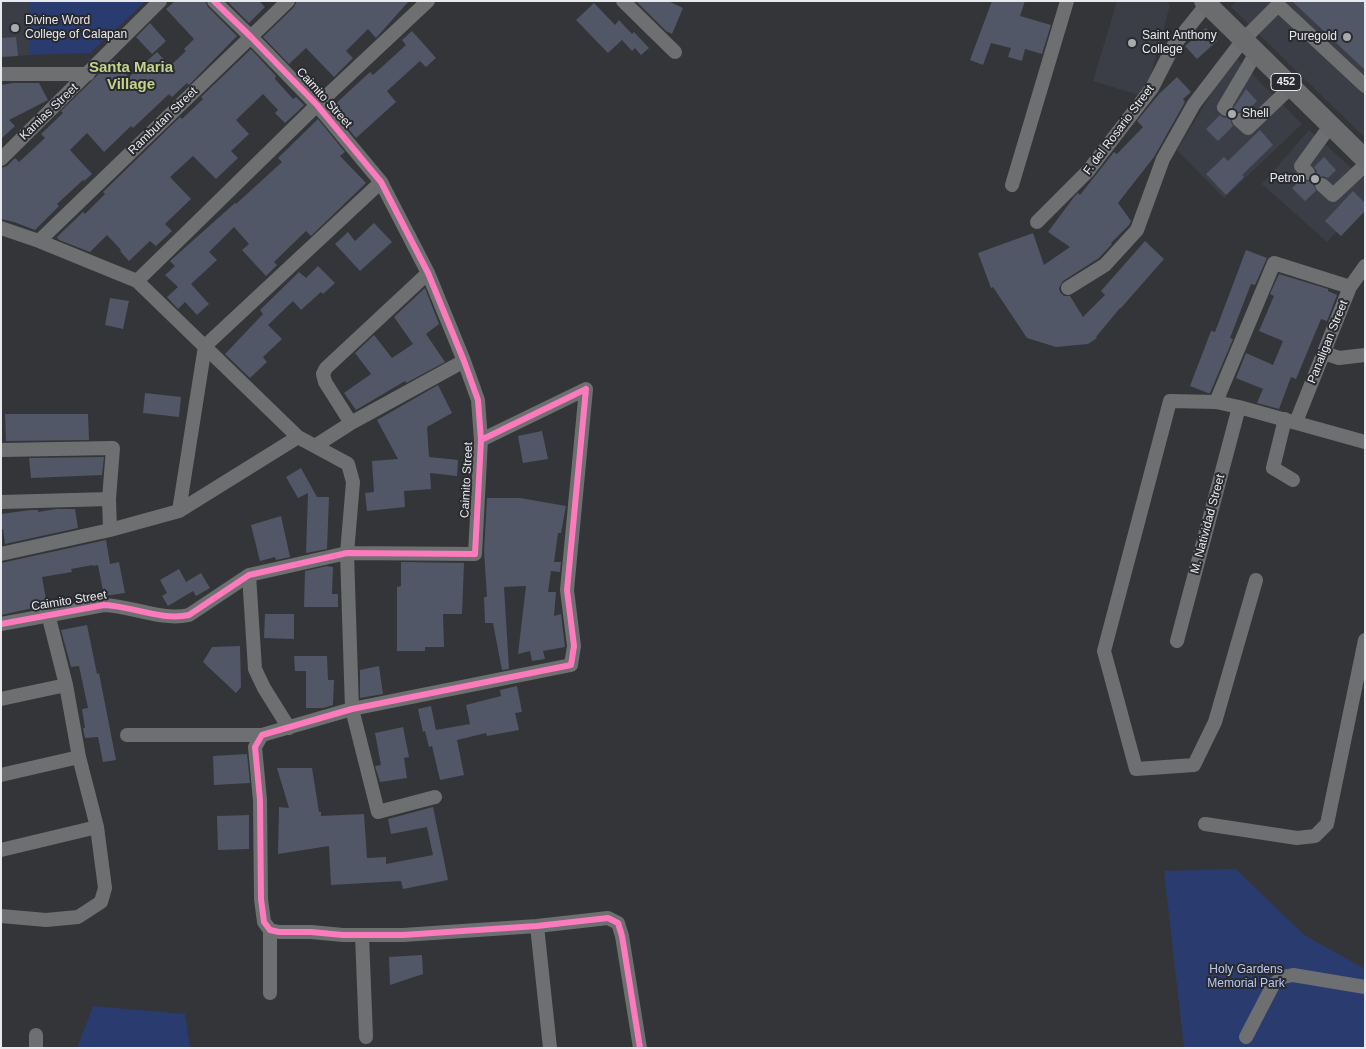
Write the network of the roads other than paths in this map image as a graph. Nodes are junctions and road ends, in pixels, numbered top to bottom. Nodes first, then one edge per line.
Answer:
1 (160, 1) edge
2 (214, 1) edge
3 (288, 1) edge
4 (428, 1) edge
5 (623, 1) edge
6 (1067, 1) edge
7 (1205, 3) edge
8 (1280, 3) edge
9 (251, 37) junction
10 (1250, 46) junction
11 (675, 52) dead end
12 (1, 74) edge
13 (88, 74) junction
14 (1365, 86) edge
15 (1291, 87) junction
16 (317, 105) junction
17 (1226, 109) dead end
18 (1239, 120) dead end
19 (1330, 126) junction
20 (1, 159) edge
21 (1365, 159) edge
22 (1365, 165) edge
23 (1308, 173) dead end
24 (381, 182) junction
25 (1012, 185) dead end
26 (1322, 185) dead end
27 (1037, 222) dead end
28 (1, 228) edge
29 (39, 241) junction
30 (1365, 266) edge
31 (428, 273) junction
32 (137, 280) junction
33 (1350, 287) junction
34 (1068, 288) dead end
35 (205, 346) junction
36 (1324, 353) junction
37 (1365, 355) edge
38 (464, 361) junction
39 (1216, 402) junction
40 (1239, 406) junction
41 (1291, 421) junction
42 (351, 423) junction
43 (298, 437) junction
44 (481, 440) junction
45 (1365, 442) edge
46 (315, 446) junction
47 (1, 450) edge
48 (1293, 480) dead end
49 (110, 499) junction
50 (1, 502) edge
51 (179, 510) junction
52 (110, 530) junction
53 (347, 553) junction
54 (1, 554) edge
55 (249, 575) junction
56 (1256, 580) dead end
57 (48, 614) junction
58 (1, 624) edge
59 (1365, 640) edge
60 (1177, 641) dead end
61 (66, 685) junction
62 (1, 699) edge
63 (352, 709) junction
64 (289, 728) junction
65 (127, 735) dead end
66 (262, 735) junction
67 (79, 757) junction
68 (1, 775) edge
69 (435, 797) dead end
70 (1205, 824) dead end
71 (97, 828) junction
72 (1, 850) edge
73 (1, 916) edge
74 (537, 926) junction
75 (270, 930) junction
76 (362, 935) junction
77 (1365, 987) edge
78 (270, 993) dead end
79 (1246, 1036) dead end
80 (366, 1037) dead end
81 (550, 1048) edge
82 (640, 1048) edge

1 - 13 street, Kamias Street
2 - 9 street, Caimito Street
3 - 9 street, Rambutan Street
4 - 16 street
5 - 11 street
6 - 25 street
7 - 10 highway, 452
7 - 27 street, F. del Rosario Street
8 - 10 street
8 - 14 street
9 - 16 street, Caimito Street
9 - 29 street, Rambutan Street
10 - 15 highway, 452
10 - 17 street
10 - 34 street
12 - 13 street
13 - 20 street, Kamias Street
15 - 18 street
15 - 19 highway, 452
16 - 24 street, Caimito Street
16 - 32 street
19 - 21 highway, 452
19 - 23 street
22 - 26 street
24 - 31 street, Caimito Street
24 - 35 street
28 - 29 street
29 - 32 street
30 - 33 street, Panaligan Street
31 - 38 street, Caimito Street
31 - 42 street
32 - 35 street
33 - 36 street, Panaligan Street
33 - 39 street
35 - 43 street
35 - 51 street
36 - 37 street
36 - 41 street, Panaligan Street
38 - 42 street
38 - 44 street, Caimito Street
39 - 40 street
39 - 56 street
40 - 41 street
40 - 60 street, M. Natividad Street
41 - 45 street
41 - 48 street, Panaligan Street
42 - 46 street
43 - 46 street
43 - 51 street
44 - 53 street, Caimito Street
44 - 63 street
46 - 53 street
47 - 49 street
49 - 50 street
49 - 52 street
51 - 52 street
52 - 54 street
53 - 55 street, Caimito Street
53 - 63 street
55 - 57 street, Caimito Street
55 - 64 street
57 - 58 street, Caimito Street
57 - 61 street
59 - 70 street
61 - 62 street
61 - 67 street
63 - 64 street
63 - 69 street
64 - 66 street
65 - 66 street
66 - 75 street
67 - 68 street
67 - 71 street
71 - 72 street
71 - 73 street
74 - 76 street
74 - 81 street
74 - 82 street
75 - 76 street
75 - 78 street
76 - 80 street
77 - 79 street

